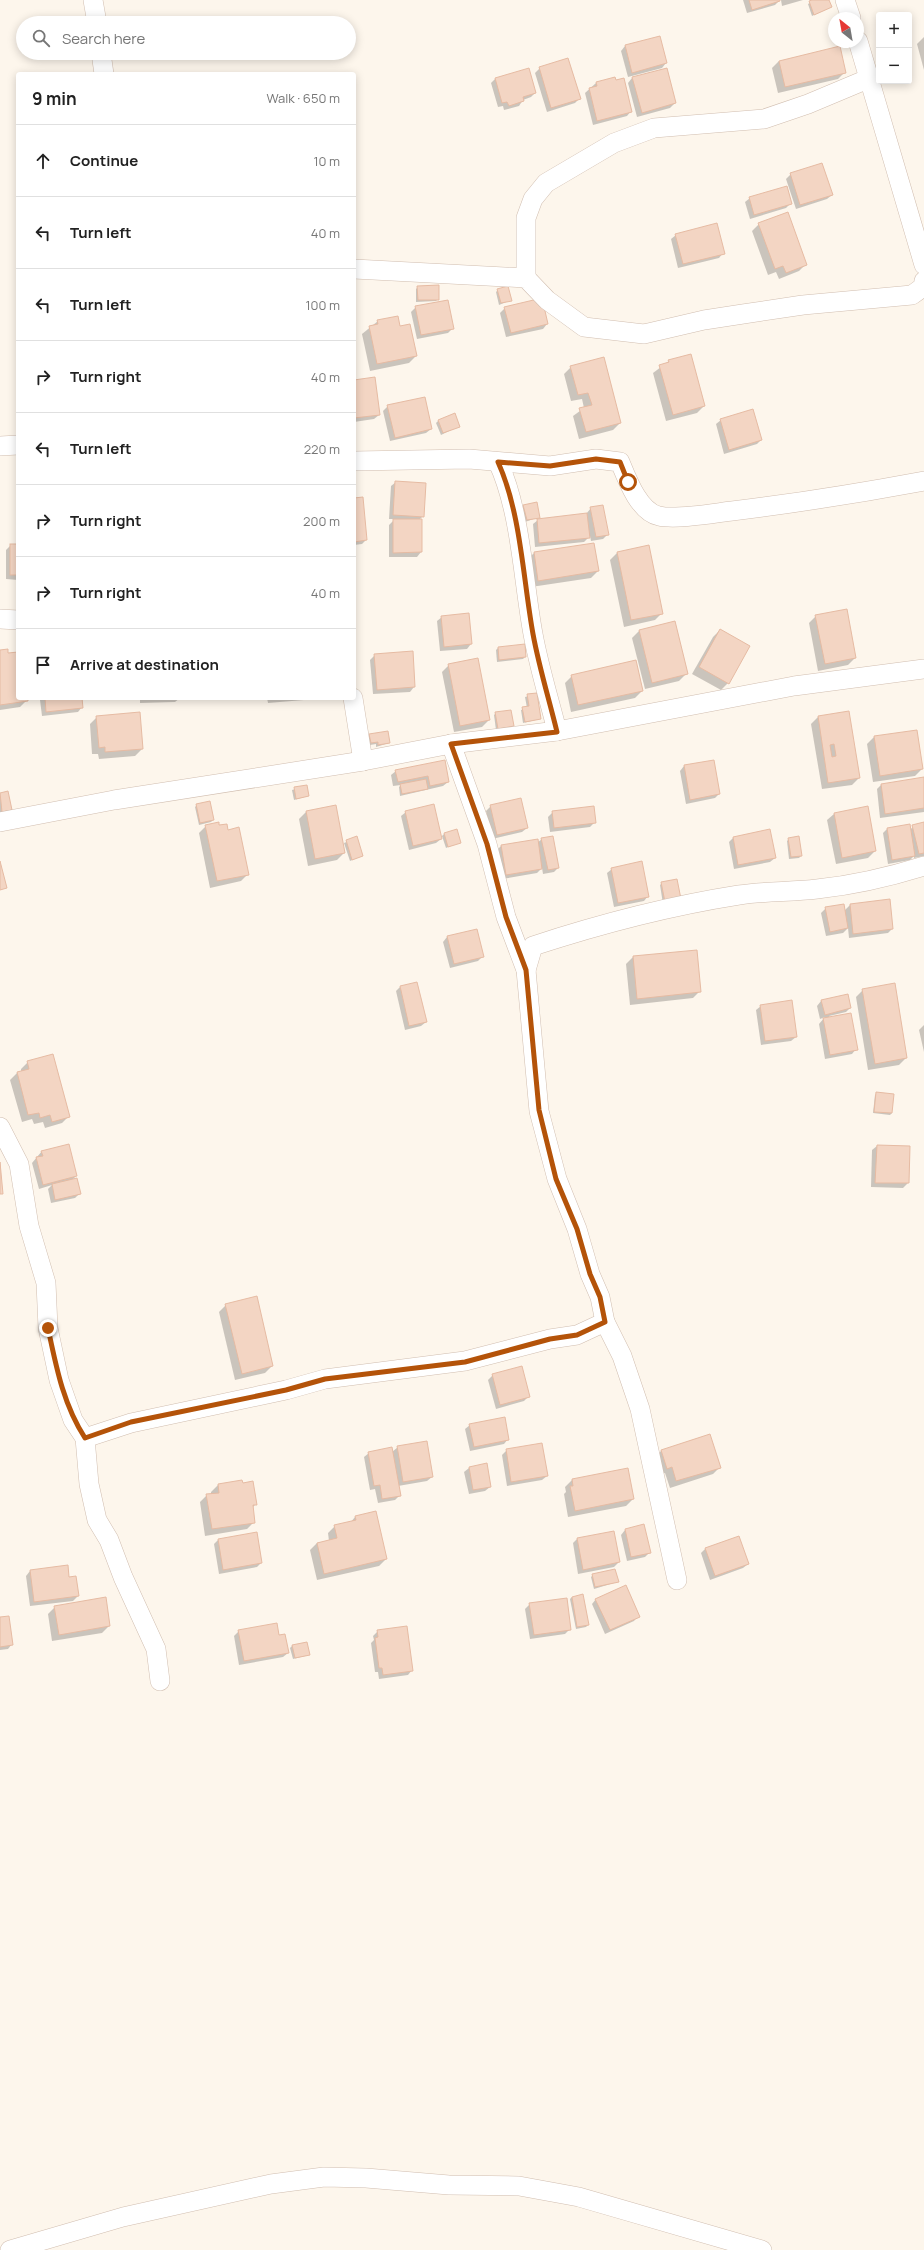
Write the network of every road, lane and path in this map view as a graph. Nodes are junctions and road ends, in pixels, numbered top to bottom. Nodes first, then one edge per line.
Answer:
1 (93, 0) edge
2 (845, 0) edge
3 (848, 12) edge
4 (96, 16) edge
5 (860, 48) edge
6 (102, 60) edge
7 (104, 72) edge
8 (870, 78) junction
9 (924, 266) edge
10 (356, 269) edge
11 (526, 278) junction
12 (924, 281) edge
13 (924, 287) edge
14 (16, 445) edge
15 (0, 446) edge
16 (356, 461) edge
17 (498, 462) junction
18 (924, 481) edge
19 (0, 619) edge
20 (16, 620) edge
21 (924, 669) edge
22 (353, 700) edge
23 (557, 732) junction
24 (451, 744) junction
25 (363, 761) junction
26 (0, 822) edge
27 (924, 866) edge
28 (526, 970) junction
29 (0, 1127) edge
30 (605, 1322) junction
31 (85, 1438) junction
32 (677, 1580) dead end
33 (160, 1681) dead end
34 (10, 2250) edge
35 (762, 2250) edge

1 - 4 street
2 - 3 street
5 - 8 street
6 - 7 street
8 - 9 street
8 - 11 street
10 - 11 street
11 - 13 street
12 - 13 street
14 - 15 street
16 - 17 street
17 - 18 street
17 - 23 street
19 - 20 street
21 - 23 street
22 - 25 street
23 - 24 street
24 - 25 street
24 - 28 street
25 - 26 street
27 - 28 street
28 - 30 street
29 - 31 street
30 - 31 street
30 - 32 street
31 - 33 street
34 - 35 street

